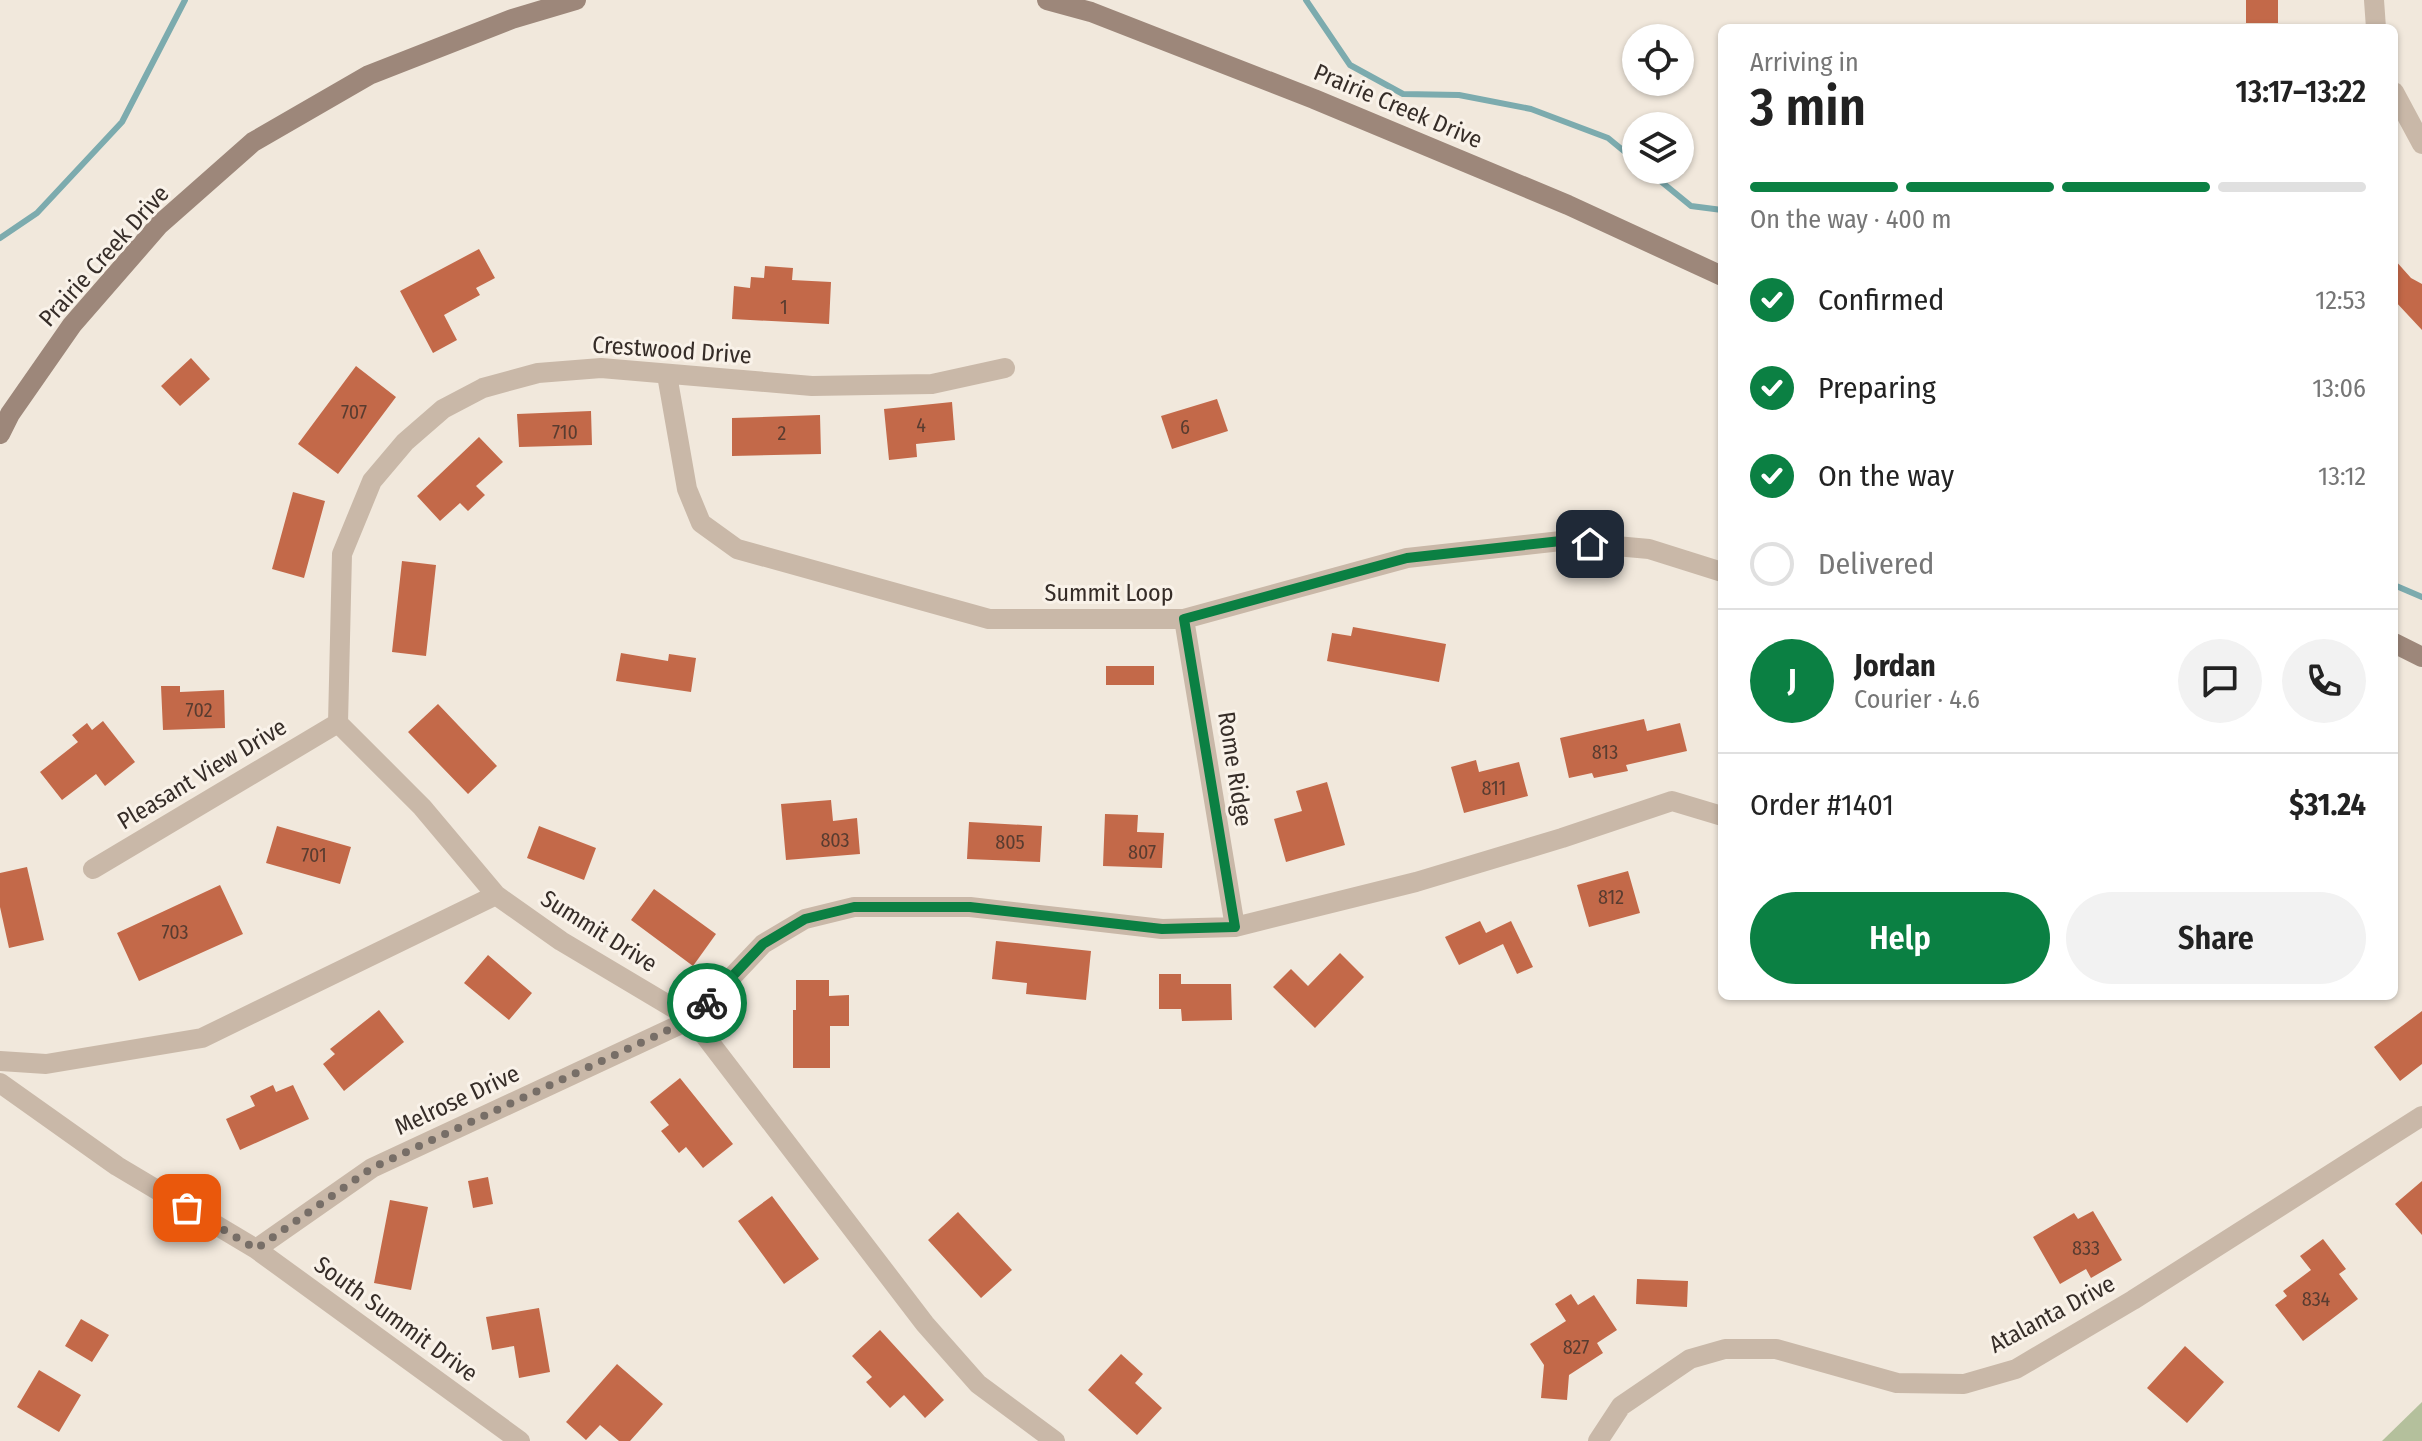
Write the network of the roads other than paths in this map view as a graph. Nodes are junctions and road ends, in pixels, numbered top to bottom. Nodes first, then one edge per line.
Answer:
1 (576, 0) edge
2 (1047, 0) edge
3 (2374, 0) edge
4 (2376, 24) edge
5 (2398, 99) edge
6 (2422, 144) edge
7 (1718, 274) edge
8 (1005, 368) dead end
9 (667, 375) junction
10 (0, 434) edge
11 (1718, 571) edge
12 (1184, 619) junction
13 (2398, 645) edge
14 (2422, 657) edge
15 (338, 723) junction
16 (1718, 815) edge
17 (93, 869) dead end
18 (496, 895) junction
19 (1235, 927) junction
20 (692, 1019) junction
21 (0, 1061) edge
22 (0, 1083) edge
23 (2422, 1116) edge
24 (256, 1249) junction
25 (520, 1441) edge
26 (1055, 1441) edge
27 (1598, 1441) edge

1 - 10 main road, Prairie Creek Drive
2 - 7 main road, Prairie Creek Drive
3 - 4 street
5 - 6 street
8 - 9 street, Crestwood Drive
9 - 12 street, Summit Loop
9 - 15 street, Crestwood Drive
11 - 12 street, Summit Loop
12 - 19 street, Rome Ridge
13 - 14 main road
15 - 17 street, Pleasant View Drive
15 - 18 street
16 - 19 street
18 - 20 street, Summit Drive
18 - 21 street
19 - 20 street
20 - 24 street, Melrose Drive
20 - 26 street, Summit Drive
22 - 24 street, South Summit Drive
23 - 27 street, Atalanta Drive
24 - 25 street, South Summit Drive

